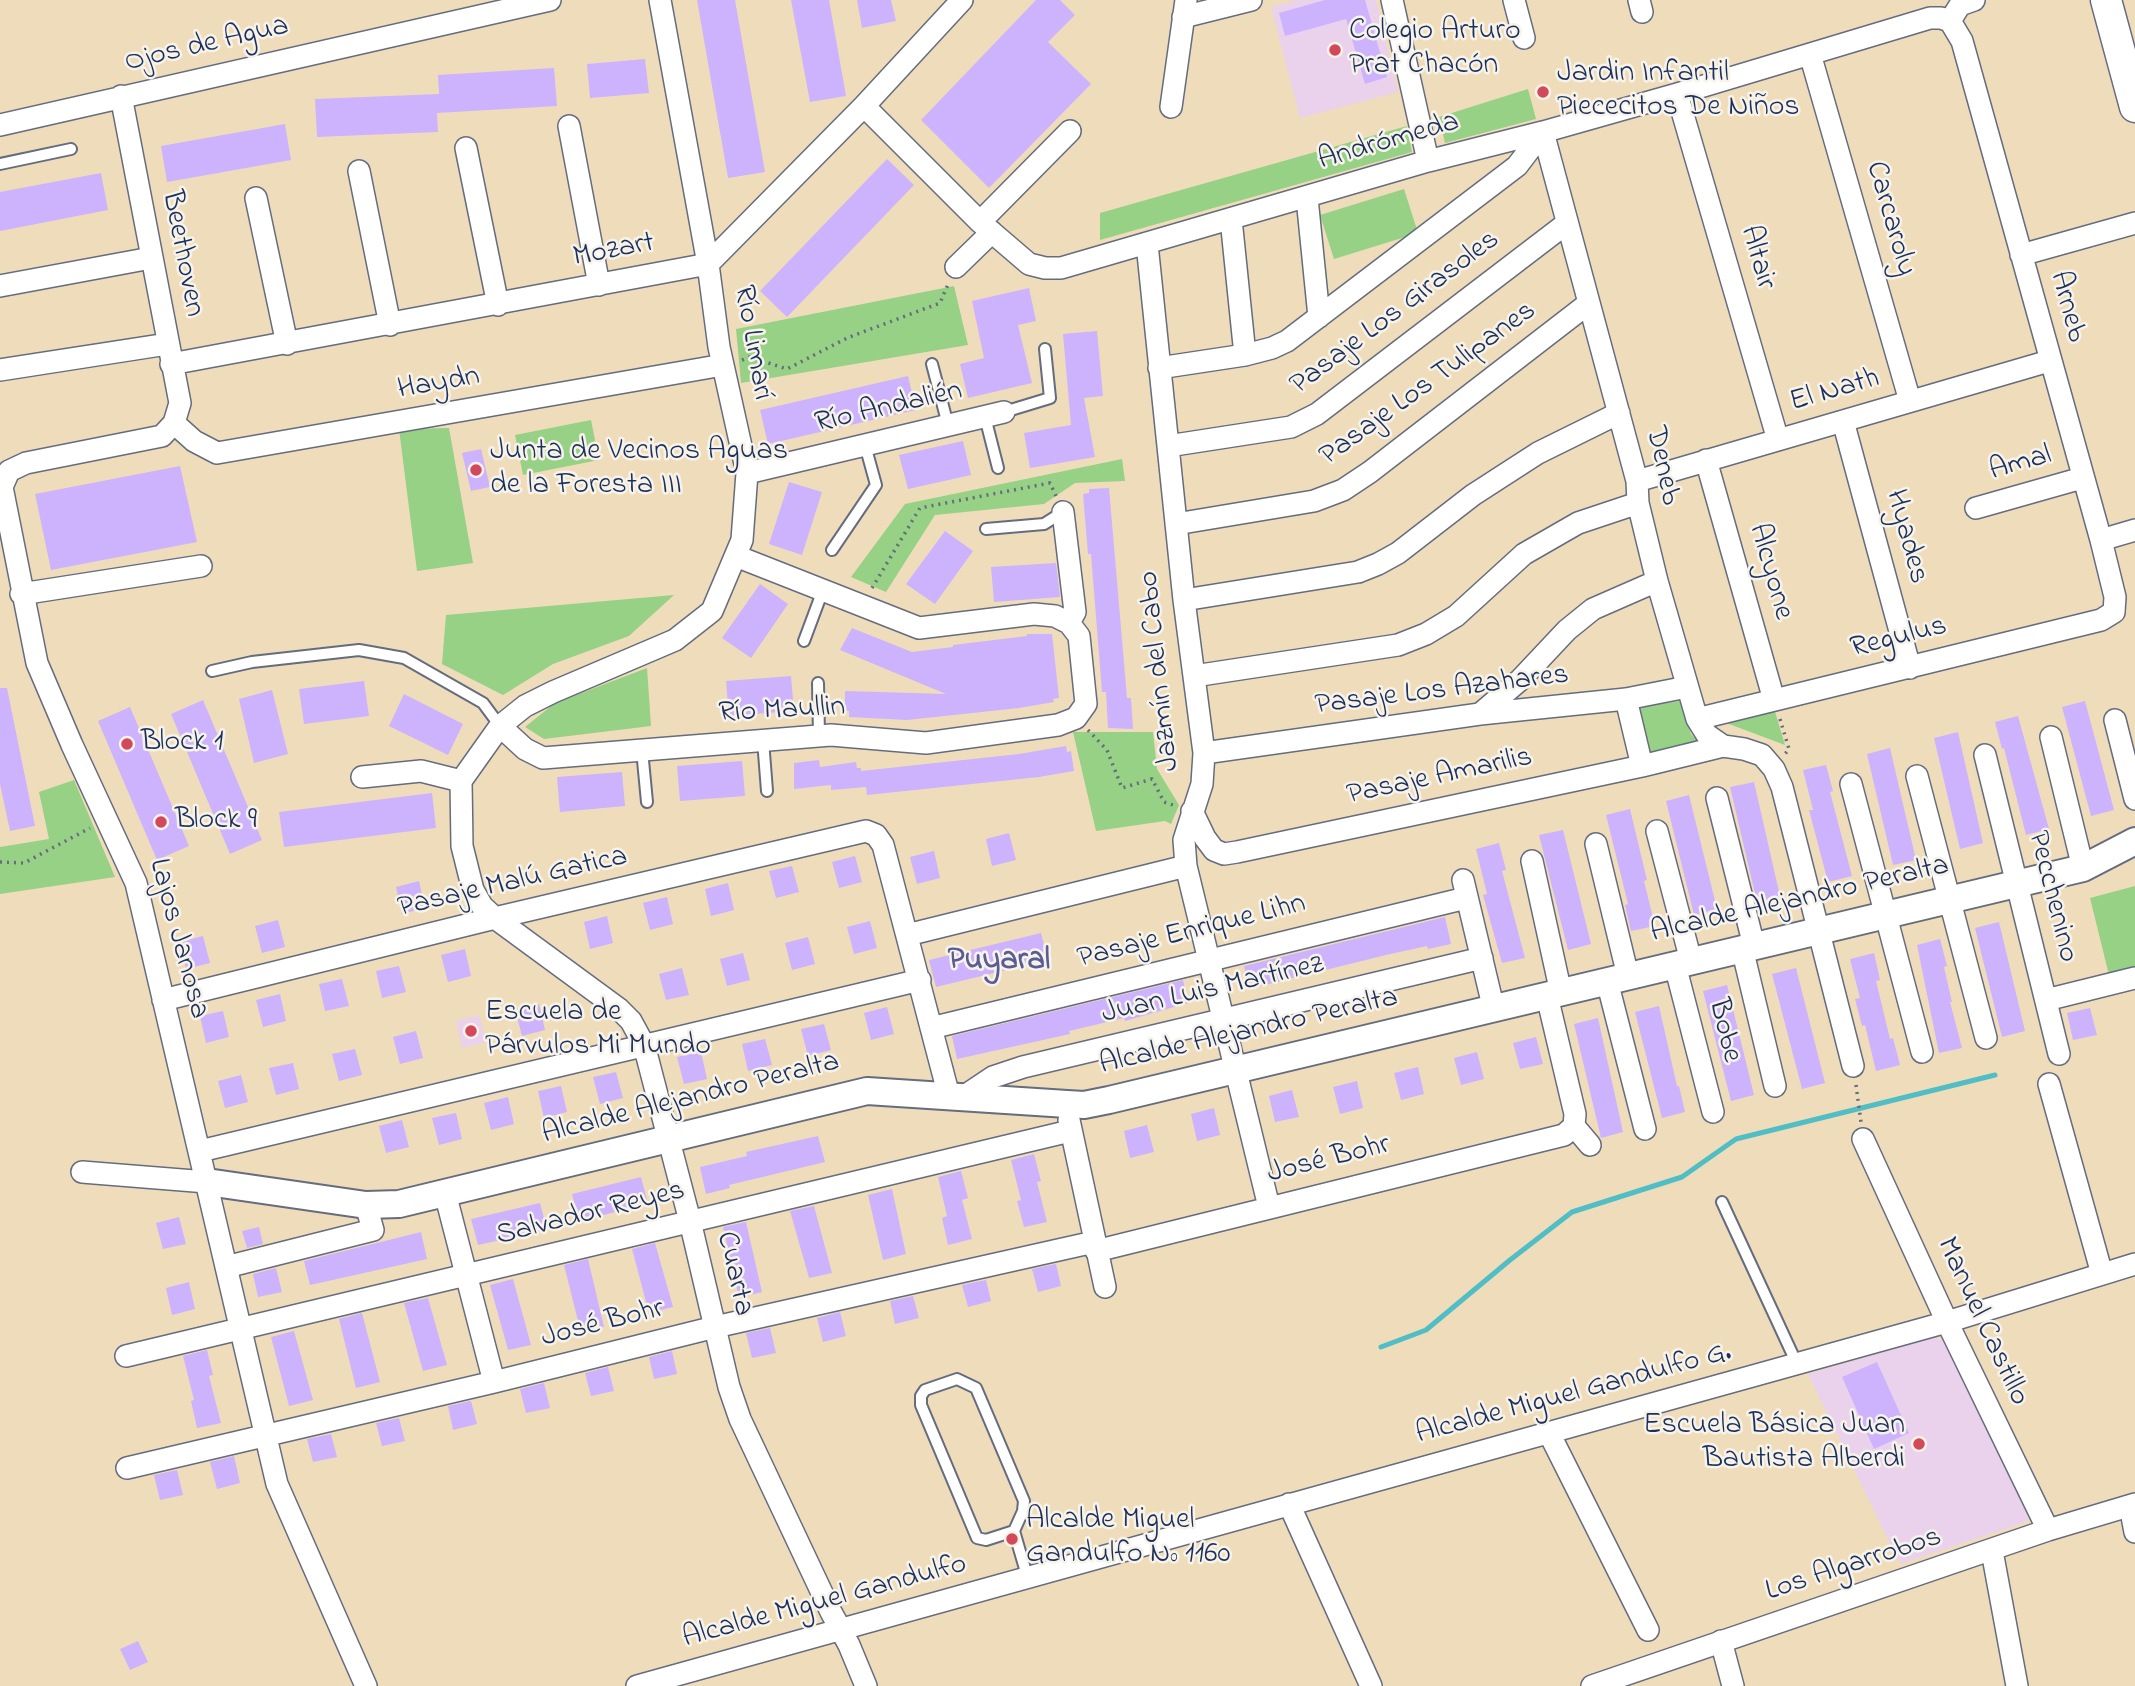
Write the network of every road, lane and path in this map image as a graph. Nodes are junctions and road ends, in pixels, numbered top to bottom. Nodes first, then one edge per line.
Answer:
1 (550, 0) edge
2 (660, 0) edge
3 (962, 0) edge
4 (1251, 0) edge
5 (1391, 0) edge
6 (1514, 0) edge
7 (1974, 0) edge
8 (2106, 0) edge
9 (1185, 9) edge
10 (1951, 21) junction
11 (1524, 38) dead end
12 (1811, 54) junction
13 (1678, 94) junction
14 (2133, 94) edge
15 (121, 96) junction
16 (864, 106) junction
17 (1171, 107) dead end
18 (0, 125) edge
19 (569, 126) dead end
20 (1070, 131) dead end
21 (1543, 132) junction
22 (466, 148) dead end
23 (71, 149) dead end
24 (1428, 162) junction
25 (0, 164) edge
26 (359, 171) dead end
27 (256, 198) dead end
28 (1307, 198) junction
29 (1231, 219) junction
30 (1567, 223) junction
31 (2135, 223) edge
32 (986, 227) junction
33 (1147, 244) junction
34 (2021, 255) junction
35 (150, 258) junction
36 (708, 264) junction
37 (956, 267) joint
38 (599, 285) junction
39 (0, 286) edge
40 (1589, 303) junction
41 (498, 305) junction
42 (1319, 317) junction
43 (390, 324) junction
44 (287, 344) junction
45 (1045, 349) dead end
46 (169, 354) junction
47 (1245, 355) junction
48 (2049, 361) junction
49 (932, 364) dead end
50 (723, 365) junction
51 (1159, 368) junction
52 (0, 370) edge
53 (1910, 401) junction
54 (1619, 413) junction
55 (994, 415) junction
56 (1843, 421) junction
57 (174, 423) junction
58 (948, 425) junction
59 (1778, 440) junction
60 (865, 445) junction
61 (1168, 446) junction
62 (1706, 460) junction
63 (4, 468) edge
64 (998, 468) dead end
65 (747, 473) junction
66 (2082, 478) junction
67 (1637, 492) junction
68 (1976, 508) dead end
69 (1063, 512) junction
70 (1176, 524) junction
71 (986, 528) dead end
72 (2135, 530) edge
73 (2101, 540) junction
74 (832, 550) dead end
75 (736, 556) junction
76 (201, 566) dead end
77 (1657, 581) junction
78 (823, 590) junction
79 (21, 594) junction
80 (1184, 600) junction
81 (862, 605) junction
82 (2114, 612) joint
83 (1069, 623) junction
84 (804, 641) dead end
85 (1910, 668) junction
86 (212, 671) dead end
87 (1194, 676) junction
88 (818, 683) dead end
89 (1687, 687) junction
90 (1626, 699) junction
91 (1774, 700) junction
92 (1480, 714) junction
93 (1076, 718) junction
94 (1697, 719) junction
95 (2115, 720) dead end
96 (500, 726) junction
97 (819, 736) junction
98 (2051, 737) dead end
99 (763, 740) junction
100 (1723, 746) junction
101 (642, 750) junction
102 (1204, 753) junction
103 (1985, 755) dead end
104 (1642, 766) junction
105 (1774, 769) junction
106 (1917, 776) dead end
107 (362, 777) dead end
108 (461, 780) junction
109 (1851, 784) dead end
110 (767, 791) dead end
111 (1717, 797) dead end
112 (2135, 799) edge
113 (647, 802) dead end
114 (1192, 811) junction
115 (107, 819) junction
116 (1657, 831) dead end
117 (2135, 841) edge
118 (1596, 844) dead end
119 (1531, 861) dead end
120 (0, 862) edge
121 (1186, 866) junction
122 (2083, 868) junction
123 (2017, 883) junction
124 (1950, 900) junction
125 (1885, 914) junction
126 (495, 918) junction
127 (1817, 930) junction
128 (907, 935) junction
129 (1748, 947) junction
130 (1482, 958) junction
131 (1208, 959) junction
132 (1683, 963) junction
133 (2135, 978) edge
134 (1618, 979) junction
135 (919, 980) junction
136 (1554, 994) junction
137 (163, 1000) junction
138 (2046, 1000) junction
139 (1494, 1010) junction
140 (1223, 1019) junction
141 (931, 1028) junction
142 (1986, 1038) dead end
143 (644, 1045) junction
144 (1922, 1052) dead end
145 (2059, 1054) dead end
146 (1853, 1066) joint
147 (1236, 1071) junction
148 (2049, 1084) dead end
149 (1775, 1086) dead end
150 (956, 1097) junction
151 (1067, 1104) junction
152 (1713, 1112) dead end
153 (1574, 1126) junction
154 (1645, 1129) dead end
155 (1070, 1131) junction
156 (1863, 1139) joint
157 (669, 1140) junction
158 (1590, 1145) dead end
159 (200, 1151) junction
160 (82, 1172) dead end
161 (207, 1182) junction
162 (445, 1194) junction
163 (1722, 1202) dead end
164 (366, 1205) junction
165 (1269, 1207) junction
166 (690, 1222) junction
167 (1095, 1247) junction
168 (2135, 1264) edge
169 (226, 1267) junction
170 (2102, 1274) junction
171 (466, 1276) junction
172 (1105, 1287) dead end
173 (1948, 1322) junction
174 (715, 1327) junction
175 (242, 1330) junction
176 (126, 1356) dead end
177 (1797, 1364) junction
178 (494, 1382) junction
179 (1549, 1433) junction
180 (267, 1436) junction
181 (127, 1468) dead end
182 (1289, 1504) junction
183 (2133, 1505) edge
184 (1014, 1531) junction
185 (2048, 1531) junction
186 (2135, 1532) edge
187 (1992, 1551) junction
188 (1028, 1578) junction
189 (840, 1629) junction
190 (1648, 1630) dead end
191 (1721, 1641) junction
192 (1605, 1684) edge
193 (366, 1686) edge
194 (637, 1686) edge
195 (866, 1686) edge
196 (1371, 1686) edge
197 (1733, 1686) edge
198 (2017, 1686) edge

1 - 15 street, Ojos de Agua
2 - 36 street, Río Limarí
3 - 16 street
4 - 9 street
5 - 24 street
6 - 11 street
7 - 10 street
8 - 14 main road
9 - 17 street
10 - 12 street, Andrómeda
10 - 34 street, Arneb
12 - 13 street, Andrómeda
12 - 53 street, Carcaroly
13 - 21 street, Andrómeda
13 - 59 street, Altair
15 - 18 street, Ojos de Agua
15 - 35 street, Beethoven
16 - 32 street, Andrómeda
16 - 36 street
19 - 38 street
20 - 32 street
21 - 24 street, Andrómeda
21 - 30 street, Deneb
21 - 42 street
22 - 41 street
23 - 25 lane
24 - 28 street, Andrómeda
26 - 43 street
27 - 44 street
28 - 29 street, Andrómeda
28 - 42 street
29 - 33 street, Andrómeda
29 - 47 street
30 - 40 street, Deneb
30 - 61 street, Pasaje Los Girasoles
31 - 34 street
32 - 33 street, Andrómeda
32 - 37 street
33 - 51 street, Jazmín del Cabo
34 - 48 street, Arneb
35 - 39 street
35 - 46 street, Beethoven
36 - 38 street, Mozart
36 - 50 street, Río Limarí
37 - 50 path
38 - 41 street, Mozart
40 - 54 street, Deneb
40 - 70 street, Pasaje Los Tulipanes
41 - 43 street, Mozart
42 - 47 street
43 - 44 street, Mozart
44 - 46 street, Mozart
45 - 55 lane
46 - 52 street, Mozart
46 - 57 street, Beethoven
47 - 51 street
48 - 53 street, El Nath
48 - 66 street, Arneb
49 - 58 lane
50 - 57 street, Haydn
50 - 65 street, Río Limarí
51 - 61 street, Jazmín del Cabo
53 - 56 street, El Nath
54 - 67 street, Deneb
54 - 80 street
55 - 58 street, Río Andalién
55 - 64 lane
56 - 59 street, El Nath
56 - 85 street, Hyades
57 - 63 street, Lajos Janosa
58 - 60 street, Río Andalién
59 - 62 street, El Nath
60 - 65 street, Río Andalién
60 - 74 lane
61 - 70 street, Jazmín del Cabo
62 - 67 street, El Nath
62 - 91 street, Alcyone
63 - 79 street, Lajos Janosa
65 - 75 street, Río Limarí
66 - 68 street, Amal
66 - 73 street, Arneb
67 - 77 street, Deneb
67 - 87 street, El Nath
69 - 71 lane
69 - 81 path
69 - 83 street
70 - 80 street, Jazmín del Cabo
72 - 73 street
73 - 82 street, Arneb
75 - 78 street
75 - 96 street, Río Limarí
76 - 79 street
77 - 89 street, Deneb
77 - 92 street
78 - 81 street
78 - 84 lane
79 - 115 street, Lajos Janosa
80 - 87 street, Jazmín del Cabo
81 - 83 street
82 - 85 street, Regulus
83 - 93 street
85 - 91 street, Regulus
86 - 96 lane
87 - 102 street, Jazmín del Cabo
88 - 97 lane
89 - 90 street, Pasaje Los Azahares
89 - 94 street, Deneb
90 - 92 street, Pasaje Los Azahares
90 - 104 street
91 - 94 street, Regulus
91 - 105 path
92 - 102 street, Pasaje Los Azahares
93 - 97 street, Río Maullin
93 - 114 path
94 - 100 street, Deneb
95 - 112 street
96 - 101 street, Río Maullin
96 - 108 street, Río Limarí
97 - 99 street, Río Maullin
98 - 122 street
99 - 101 street, Río Maullin
99 - 110 lane
100 - 104 street, Pasaje Amarilis
100 - 105 street
101 - 113 lane
102 - 114 street, Jazmín del Cabo
103 - 123 street, Pecchenino
104 - 114 street, Pasaje Amarilis
105 - 127 street
106 - 124 street
107 - 108 street
108 - 126 street, Cuarta
109 - 125 street
111 - 129 street
114 - 121 street, Jazmín del Cabo
115 - 120 path
115 - 137 street, Lajos Janosa
116 - 132 street, Bobe
117 - 122 street, Alcalde Alejandro Peralta
118 - 134 street
119 - 136 street
121 - 128 street
121 - 131 street, Jazmín del Cabo
122 - 123 street, Alcalde Alejandro Peralta
123 - 124 street, Alcalde Alejandro Peralta
123 - 138 street, Pecchenino
124 - 125 street, Alcalde Alejandro Peralta
124 - 142 street
125 - 127 street, Alcalde Alejandro Peralta
125 - 144 street
126 - 128 street, Pasaje Malú Gatica
126 - 137 street, Pasaje Malú Gatica
126 - 143 street, Cuarta
127 - 129 street, Alcalde Alejandro Peralta
127 - 146 street
128 - 135 street
129 - 132 street, Alcalde Alejandro Peralta
129 - 149 street
130 - 131 street, Pasaje Enrique Lihn
130 - 139 street
130 - 140 street, Juan Luis Martínez
131 - 140 street, Jazmín del Cabo
131 - 141 street, Pasaje Enrique Lihn
132 - 134 street, Alcalde Alejandro Peralta
132 - 152 street, Bobe
133 - 138 street
134 - 136 street, Alcalde Alejandro Peralta
134 - 154 street
135 - 141 street
135 - 143 street
136 - 139 street, Alcalde Alejandro Peralta
136 - 153 street
137 - 159 street, Lajos Janosa
138 - 145 street, Pecchenino
139 - 147 street, Alcalde Alejandro Peralta
140 - 147 street, Jazmín del Cabo
140 - 150 street, Juan Luis Martínez
141 - 150 street
143 - 157 street, Cuarta
143 - 159 street
146 - 156 path
147 - 151 street, Alcalde Alejandro Peralta
147 - 165 street, Jazmín del Cabo
148 - 170 street
150 - 151 street, Alcalde Alejandro Peralta
150 - 157 street, Alcalde Alejandro Peralta
151 - 155 street
153 - 158 street
153 - 165 street, José Bohr
155 - 166 street, Salvador Reyes
155 - 167 street
156 - 173 street, Manuel Castillo
157 - 162 street, Alcalde Alejandro Peralta
157 - 166 street, Cuarta
159 - 161 street, Lajos Janosa
160 - 161 street
161 - 164 street, Alcalde Alejandro Peralta
161 - 169 street, Lajos Janosa
162 - 164 street, Alcalde Alejandro Peralta
162 - 171 street
163 - 177 lane
164 - 169 street
165 - 167 street, José Bohr
166 - 171 street, Salvador Reyes
166 - 174 street, Cuarta
167 - 172 street
167 - 174 street, José Bohr
168 - 170 street, Alcalde Miguel Gandulfo G.
169 - 175 street, Lajos Janosa
170 - 173 street, Alcalde Miguel Gandulfo G.
171 - 175 street, Salvador Reyes
171 - 178 street
173 - 177 street, Alcalde Miguel Gandulfo G.
173 - 185 street, Manuel Castillo
174 - 178 street, José Bohr
174 - 189 street, Cuarta
175 - 176 street, Salvador Reyes
175 - 180 street, Lajos Janosa
177 - 179 street, Alcalde Miguel Gandulfo G.
178 - 180 street, José Bohr
179 - 182 street, Alcalde Miguel Gandulfo G.
179 - 190 street
180 - 181 street, José Bohr
180 - 193 street, Lajos Janosa
182 - 188 street, Alcalde Miguel Gandulfo G.
182 - 196 street
183 - 185 street, Los Algarrobos
183 - 186 street
184 - 184 lane
184 - 188 lane
185 - 187 street, Los Algarrobos
187 - 191 street, Los Algarrobos
187 - 198 street
188 - 189 street, Alcalde Miguel Gandulfo
189 - 194 street, Alcalde Miguel Gandulfo
189 - 195 street, Cuarta
191 - 192 street, Los Algarrobos
191 - 197 street

